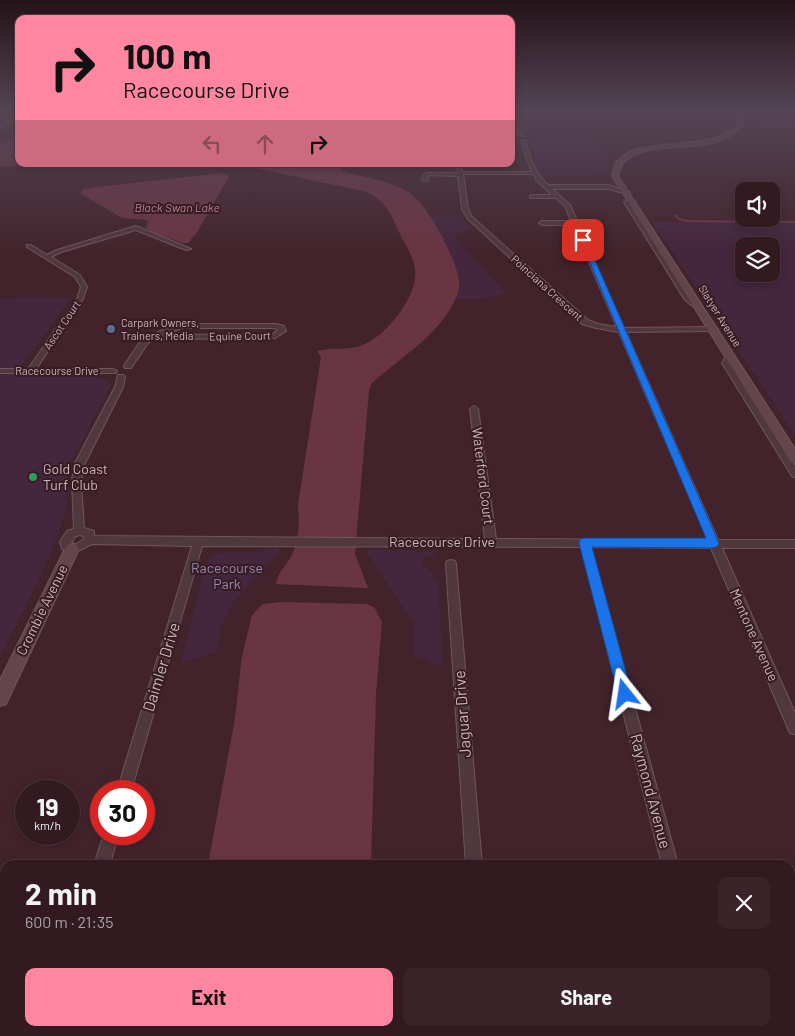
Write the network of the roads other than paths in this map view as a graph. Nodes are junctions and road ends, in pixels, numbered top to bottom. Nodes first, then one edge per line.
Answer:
1 (529, 157) edge
2 (628, 157) edge
3 (640, 157) edge
4 (460, 167) edge
5 (536, 173) junction
6 (461, 174) junction
7 (425, 180) dead end
8 (617, 180) junction
9 (546, 187) junction
10 (608, 187) junction
11 (627, 193) junction
12 (532, 196) dead end
13 (557, 196) junction
14 (542, 223) dead end
15 (575, 223) junction
16 (29, 246) dead end
17 (188, 249) dead end
18 (47, 257) junction
19 (714, 329) junction
20 (622, 330) junction
21 (154, 337) junction
22 (732, 360) junction
23 (128, 366) joint
24 (0, 371) edge
25 (30, 371) junction
26 (117, 374) junction
27 (474, 410) dead end
28 (795, 459) edge
29 (795, 474) edge
30 (79, 531) junction
31 (89, 540) junction
32 (198, 542) junction
33 (491, 542) junction
34 (585, 543) junction
35 (713, 543) junction
36 (795, 544) edge
37 (72, 549) junction
38 (451, 564) dead end
39 (0, 698) edge
40 (795, 728) edge
41 (127, 780) edge
42 (108, 845) edge
43 (103, 860) edge
44 (474, 860) edge
45 (669, 860) edge

1 - 5 street, Mentone Avenue
2 - 8 main road
3 - 11 main road
4 - 6 street, Poinciana Crescent
5 - 6 street
5 - 9 street, Mentone Avenue
6 - 7 street
6 - 20 street, Poinciana Crescent
8 - 10 street
8 - 11 main road, Slatyer Avenue
9 - 10 street
9 - 13 street, Mentone Avenue
10 - 11 street
11 - 19 main road, Slatyer Avenue
12 - 13 street
13 - 15 street, Mentone Avenue
14 - 15 street
15 - 20 street, Mentone Avenue
16 - 18 street, Ascot Court
17 - 18 street
18 - 25 street, Ascot Court
19 - 20 street, Poinciana Crescent
19 - 22 main road, Slatyer Avenue
20 - 35 street, Mentone Avenue
21 - 21 street, Equine Court
21 - 23 street, Equine Court
22 - 28 main road, Slatyer Avenue
22 - 29 street
23 - 26 street, Racecourse Drive
24 - 25 street, Racecourse Drive
25 - 26 street, Racecourse Drive
26 - 30 street
27 - 33 street, Waterford Court
30 - 31 street
30 - 37 street
31 - 32 street, Racecourse Drive
31 - 37 street
32 - 33 street, Racecourse Drive
32 - 41 street, Daimler Drive
33 - 34 street, Racecourse Drive
34 - 35 street, Racecourse Drive
34 - 45 street, Raymond Avenue
35 - 36 street, Racecourse Drive
35 - 40 street, Mentone Avenue
37 - 39 main road, Crombie Avenue
38 - 44 street, Jaguar Drive
42 - 43 street

